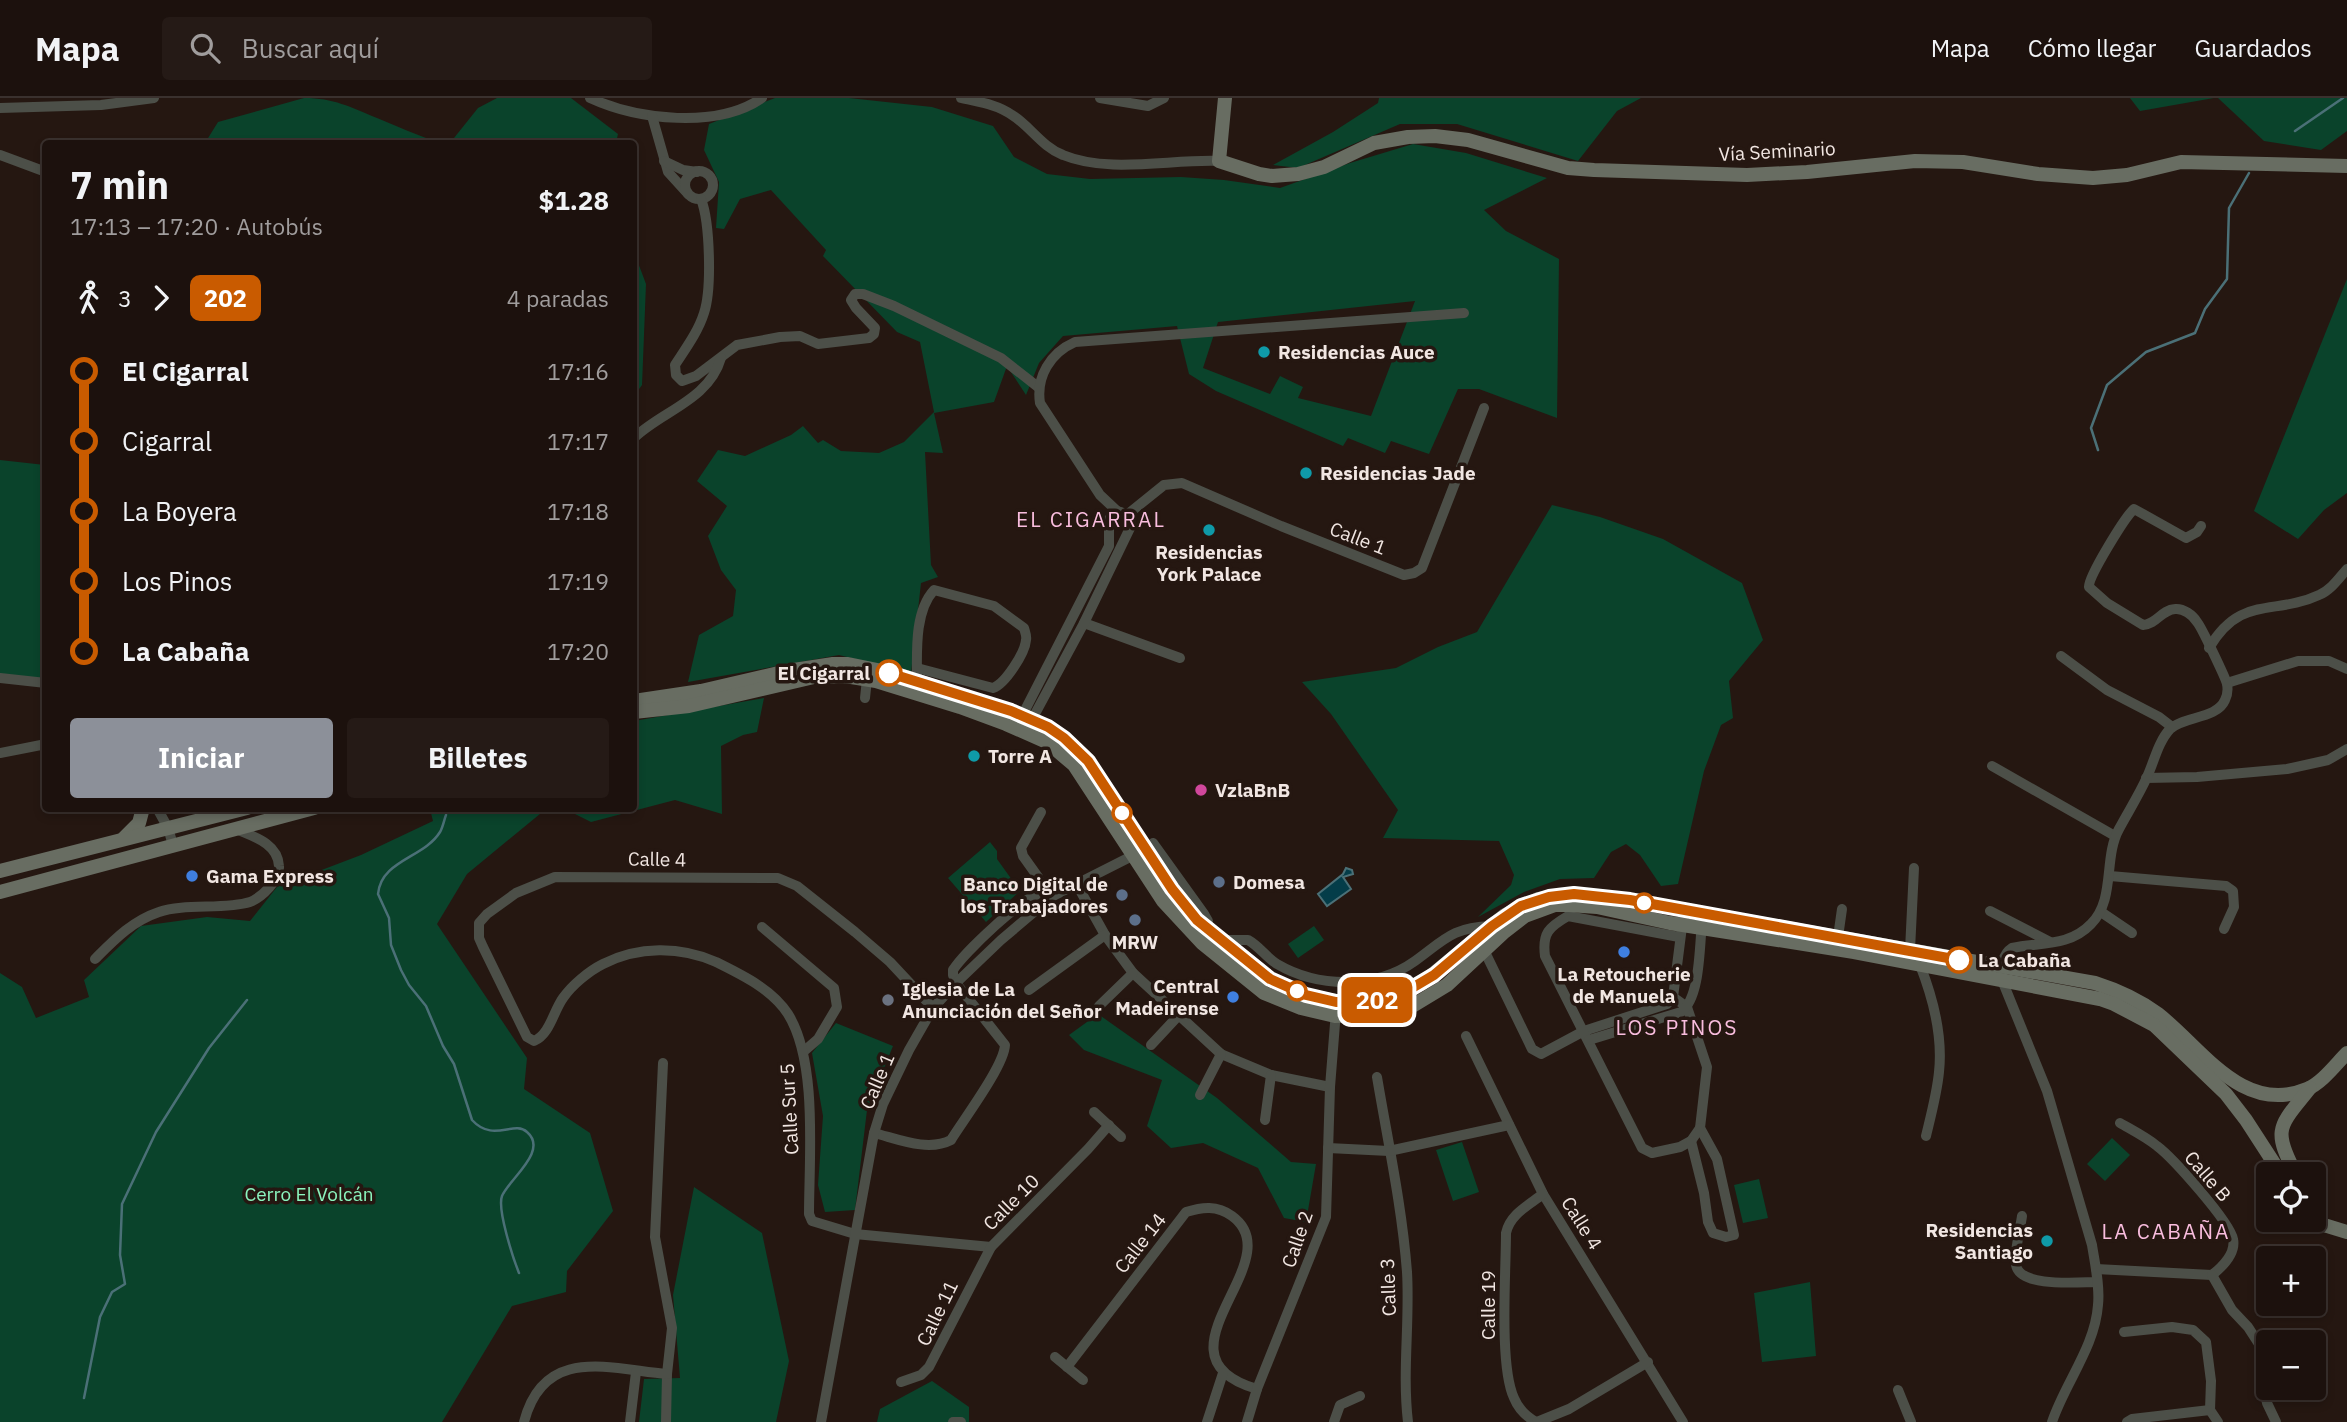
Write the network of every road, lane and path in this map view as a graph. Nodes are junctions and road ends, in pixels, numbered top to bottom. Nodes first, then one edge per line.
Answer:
1 (154, 98) edge
2 (590, 98) edge
3 (762, 98) edge
4 (961, 98) edge
5 (1100, 98) edge
6 (1164, 98) edge
7 (1225, 98) edge
8 (1114, 99) edge
9 (0, 108) edge
10 (652, 116) junction
11 (0, 155) edge
12 (1219, 161) junction
13 (664, 162) junction
14 (2347, 166) edge
15 (42, 170) edge
16 (696, 172) junction
17 (688, 194) junction
18 (701, 199) junction
19 (1464, 313) dead end
20 (721, 358) junction
21 (1038, 387) junction
22 (1485, 408) dead end
23 (637, 436) edge
24 (1123, 512) junction
25 (2202, 526) dead end
26 (1114, 548) junction
27 (2347, 569) edge
28 (1084, 623) junction
29 (2209, 648) junction
30 (2061, 656) dead end
31 (1180, 658) dead end
32 (2347, 669) edge
33 (917, 675) junction
34 (0, 678) edge
35 (867, 679) junction
36 (42, 683) edge
37 (2227, 683) junction
38 (865, 698) dead end
39 (637, 701) edge
40 (637, 712) edge
41 (1028, 718) junction
42 (2172, 727) junction
43 (1022, 732) junction
44 (42, 745) edge
45 (2347, 749) edge
46 (0, 753) edge
47 (1992, 766) dead end
48 (2146, 778) junction
49 (142, 812) edge
50 (159, 812) edge
51 (231, 812) edge
52 (300, 812) edge
53 (1041, 812) dead end
54 (168, 828) junction
55 (237, 830) junction
56 (2115, 836) junction
57 (122, 839) junction
58 (173, 845) junction
59 (1143, 849) junction
60 (1914, 869) dead end
61 (0, 872) edge
62 (2110, 876) junction
63 (1076, 883) junction
64 (0, 891) edge
65 (1042, 893) junction
66 (1054, 895) junction
67 (1842, 909) dead end
68 (1990, 911) dead end
69 (2101, 912) junction
70 (1702, 920) junction
71 (1681, 924) junction
72 (1492, 926) junction
73 (762, 927) dead end
74 (2224, 929) dead end
75 (2132, 933) dead end
76 (1105, 934) junction
77 (1838, 937) junction
78 (1220, 940) junction
79 (2050, 942) junction
80 (1484, 950) junction
81 (1679, 950) junction
82 (1910, 950) junction
83 (1698, 951) junction
84 (95, 960) dead end
85 (1920, 965) junction
86 (1133, 973) junction
87 (2002, 974) junction
88 (956, 983) junction
89 (1029, 990) dead end
90 (1674, 997) junction
91 (1100, 1006) dead end
92 (1687, 1007) junction
93 (933, 1009) junction
94 (1336, 1009) junction
95 (1178, 1016) junction
96 (1466, 1036) dead end
97 (1586, 1036) junction
98 (534, 1041) joint
99 (1151, 1045) dead end
100 (803, 1052) junction
101 (2347, 1053) edge
102 (1221, 1054) junction
103 (663, 1063) dead end
104 (1271, 1075) junction
105 (1377, 1077) dead end
106 (1330, 1087) junction
107 (2310, 1088) junction
108 (1200, 1095) dead end
109 (1094, 1112) dead end
110 (1265, 1120) dead end
111 (2120, 1123) dead end
112 (1109, 1125) junction
113 (1509, 1125) junction
114 (1700, 1128) junction
115 (874, 1133) junction
116 (1926, 1136) dead end
117 (1121, 1137) dead end
118 (1691, 1141) junction
119 (1328, 1148) junction
120 (1389, 1151) junction
121 (2273, 1162) edge
122 (2290, 1162) edge
123 (1544, 1194) junction
124 (2022, 1216) dead end
125 (2326, 1223) edge
126 (2347, 1232) edge
127 (855, 1234) junction
128 (991, 1247) junction
129 (2096, 1269) junction
130 (2212, 1275) junction
131 (2097, 1282) junction
132 (2124, 1332) dead end
133 (1055, 1357) dead end
134 (1648, 1362) junction
135 (1067, 1367) junction
136 (636, 1371) junction
137 (1223, 1373) junction
138 (667, 1374) junction
139 (1083, 1380) dead end
140 (901, 1382) dead end
141 (1257, 1389) junction
142 (1898, 1390) dead end
143 (1360, 1396) dead end
144 (2210, 1410) junction
145 (524, 1422) edge
146 (630, 1422) edge
147 (666, 1422) edge
148 (821, 1422) edge
149 (953, 1422) edge
150 (961, 1422) edge
151 (1207, 1422) edge
152 (1247, 1422) edge
153 (1334, 1422) edge
154 (1408, 1422) edge
155 (1536, 1422) edge
156 (1683, 1422) edge
157 (1911, 1422) edge
158 (2052, 1422) edge
159 (2127, 1422) edge
160 (2218, 1422) edge
161 (2276, 1422) edge

1 - 9 street
2 - 10 street
3 - 10 street
4 - 12 street
5 - 8 street
6 - 8 street
7 - 12 main road
10 - 13 street
11 - 15 street
12 - 14 main road, Vía Seminario
13 - 16 street
13 - 17 street
16 - 17 street
16 - 18 street
17 - 18 street
18 - 20 street
19 - 21 street
20 - 21 street
20 - 23 street
21 - 24 street
22 - 24 street, Calle 1
24 - 26 street
24 - 26 street
25 - 29 street
26 - 28 street
26 - 41 street
27 - 29 street
28 - 31 street
28 - 41 street
29 - 37 street
30 - 42 street
32 - 37 street
33 - 33 street
33 - 39 main road
33 - 41 main road
34 - 36 street
35 - 38 street
35 - 40 main road
35 - 43 main road
37 - 42 street
41 - 43 street
41 - 59 main road
42 - 48 street
43 - 59 main road
44 - 46 street
45 - 48 street
47 - 56 street
48 - 56 street
49 - 57 main road
50 - 54 street
51 - 54 main road
52 - 55 main road
53 - 65 street
54 - 57 main road
54 - 58 street
55 - 58 main road
55 - 84 street
56 - 62 street
57 - 61 main road
58 - 64 main road
59 - 63 street, Calle 1
59 - 78 main road
59 - 94 main road
60 - 82 street
62 - 69 street
62 - 74 street
63 - 66 street, Calle 1
63 - 76 street
65 - 66 street
65 - 88 street
66 - 88 street, Calle 1
67 - 77 street
68 - 79 street
69 - 75 street
69 - 79 street
70 - 71 main road
70 - 77 main road
70 - 83 street
70 - 85 main road
71 - 72 main road
71 - 80 main road
71 - 81 street
71 - 97 street
72 - 78 street
72 - 94 main road
73 - 100 street
76 - 86 street
76 - 89 street
77 - 82 main road
78 - 94 main road
79 - 87 street
80 - 94 main road
80 - 97 street
81 - 83 street
81 - 90 street
82 - 87 main road
83 - 92 street
85 - 87 main road
85 - 116 street
86 - 91 street
86 - 95 street
87 - 107 main road
87 - 121 main road
87 - 129 street
88 - 93 street, Calle 1
88 - 115 street
90 - 92 street
90 - 97 street
92 - 97 street
92 - 114 street
93 - 98 street, Calle 4
93 - 115 street, Calle 1
94 - 106 street, Calle 2
95 - 99 street
95 - 102 street
96 - 113 street, Calle 4
97 - 118 street
98 - 100 street, Calle Sur 5
100 - 127 street, Calle Sur 5
101 - 107 main road
102 - 104 street
102 - 108 street
103 - 138 street
104 - 106 street
104 - 110 street
105 - 120 street, Calle 3
106 - 119 street, Calle 2
107 - 122 main road
109 - 112 street
111 - 130 street, Calle B
112 - 117 street
112 - 128 street, Calle 10
113 - 120 street
113 - 123 street, Calle 4
114 - 118 street
114 - 118 street
115 - 127 street, Calle 1
119 - 120 street
119 - 141 street, Calle 2
120 - 154 street, Calle 3
123 - 134 street, Calle 4
123 - 155 street, Calle 19
124 - 131 street
125 - 126 main road
127 - 128 street, Calle 10
127 - 148 street, Calle 1
128 - 140 street, Calle 11
129 - 130 street
129 - 131 street
130 - 161 street
131 - 158 street
132 - 144 street
133 - 135 street
134 - 155 street, Calle 19
134 - 156 street, Calle 4
135 - 137 street, Calle 14
135 - 139 street
136 - 138 street
136 - 145 street
136 - 146 street
137 - 141 street
137 - 151 street
138 - 147 street
141 - 152 street, Calle 2
142 - 157 street
143 - 153 street
144 - 159 street
144 - 160 street
149 - 150 street

